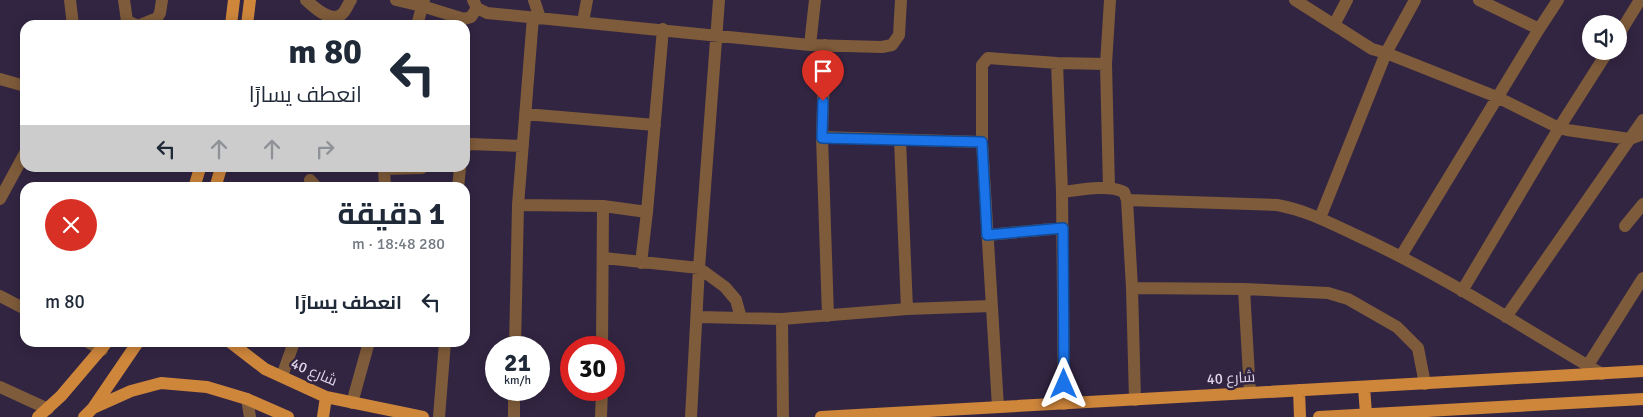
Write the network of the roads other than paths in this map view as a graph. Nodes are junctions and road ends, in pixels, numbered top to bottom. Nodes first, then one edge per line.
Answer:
1 (70, 0) edge
2 (124, 0) edge
3 (162, 0) edge
4 (234, 0) edge
5 (250, 0) edge
6 (306, 0) edge
7 (351, 0) edge
8 (396, 0) edge
9 (534, 0) edge
10 (587, 0) edge
11 (719, 0) edge
12 (815, 0) edge
13 (901, 0) edge
14 (1110, 0) edge
15 (1295, 0) edge
16 (1347, 0) edge
17 (1415, 0) edge
18 (1479, 0) edge
19 (1558, 0) edge
20 (1640, 0) edge
21 (423, 3) edge
22 (475, 4) edge
23 (536, 17) junction
24 (72, 20) edge
25 (127, 20) edge
26 (152, 20) edge
27 (232, 20) edge
28 (248, 20) edge
29 (337, 20) edge
30 (339, 20) edge
31 (418, 20) edge
32 (1627, 21) edge
33 (583, 22) junction
34 (1334, 25) junction
35 (663, 29) junction
36 (1539, 29) junction
37 (715, 34) junction
38 (810, 45) junction
39 (825, 46) junction
40 (1386, 53) junction
41 (1602, 60) edge
42 (1058, 63) junction
43 (1106, 64) junction
44 (0, 79) edge
45 (20, 85) edge
46 (1496, 97) junction
47 (525, 114) junction
48 (1643, 120) edge
49 (655, 125) junction
50 (1559, 128) junction
51 (1643, 134) edge
52 (822, 138) junction
53 (1630, 139) junction
54 (900, 140) junction
55 (982, 142) junction
56 (470, 144) edge
57 (523, 146) junction
58 (20, 163) edge
59 (1109, 188) junction
60 (1062, 192) junction
61 (0, 199) edge
62 (1126, 200) junction
63 (1643, 204) edge
64 (518, 205) junction
65 (603, 206) junction
66 (647, 212) junction
67 (1320, 218) junction
68 (1625, 226) dead end
69 (1063, 228) junction
70 (987, 235) junction
71 (1401, 256) junction
72 (604, 258) junction
73 (641, 263) junction
74 (700, 268) junction
75 (1643, 278) edge
76 (1132, 288) junction
77 (1244, 289) junction
78 (1462, 292) junction
79 (0, 296) edge
80 (20, 306) edge
81 (991, 306) junction
82 (907, 309) junction
83 (828, 316) junction
84 (697, 317) junction
85 (1506, 317) junction
86 (741, 318) junction
87 (782, 319) junction
88 (515, 336) edge
89 (602, 336) edge
90 (104, 347) edge
91 (134, 347) edge
92 (236, 347) edge
93 (292, 347) edge
94 (368, 347) edge
95 (445, 347) edge
96 (1588, 365) junction
97 (1643, 371) edge
98 (1602, 374) junction
99 (282, 376) junction
100 (1425, 384) junction
101 (0, 387) edge
102 (1364, 387) junction
103 (1299, 390) junction
104 (1250, 393) junction
105 (326, 397) junction
106 (1643, 399) edge
107 (247, 400) junction
108 (1135, 400) junction
109 (514, 401) edge
110 (602, 401) edge
111 (352, 403) junction
112 (1064, 404) junction
113 (998, 407) junction
114 (89, 412) edge
115 (43, 413) edge
116 (1366, 414) junction
117 (250, 417) edge
118 (288, 417) edge
119 (323, 417) edge
120 (423, 417) edge
121 (439, 417) edge
122 (514, 417) edge
123 (602, 417) edge
124 (691, 417) edge
125 (784, 417) edge
126 (821, 417) edge
127 (1300, 417) edge
128 (1319, 417) edge

1 - 24 street
2 - 25 street
3 - 26 street
4 - 27 main road
5 - 28 main road
6 - 29 street
7 - 30 street
8 - 21 street
9 - 23 street
10 - 33 street
11 - 37 street
12 - 38 street
13 - 39 street
14 - 43 street
15 - 34 street
16 - 34 street
17 - 40 street
18 - 36 street
19 - 36 street
20 - 32 street
21 - 22 street
21 - 31 street
22 - 23 street
23 - 33 street
23 - 47 street
33 - 35 street
34 - 40 street
35 - 37 street
35 - 49 street
36 - 46 street
37 - 38 street
37 - 74 street
38 - 39 street
39 - 52 street
40 - 46 street
40 - 67 street
41 - 50 street
42 - 43 street
42 - 55 street
42 - 60 street
43 - 59 street
44 - 45 street
46 - 50 street
46 - 71 street
47 - 49 street
47 - 57 street
48 - 53 street
49 - 66 street
50 - 53 street
50 - 78 street
51 - 53 street
52 - 54 street
52 - 83 street
53 - 85 street
54 - 55 street
54 - 82 street
55 - 70 street
56 - 57 street
57 - 64 street
58 - 61 street
59 - 60 street
59 - 62 street
60 - 69 street
62 - 67 street
62 - 76 street
63 - 68 street
64 - 65 street
64 - 88 street
65 - 66 street
65 - 72 street
66 - 73 street
67 - 71 street
69 - 70 street
69 - 112 street
70 - 81 street
71 - 78 street
72 - 73 street
72 - 89 street
73 - 74 street
74 - 84 street
74 - 86 street
75 - 96 street
76 - 77 street
76 - 108 street
77 - 100 street
77 - 104 street
78 - 85 street
79 - 80 street
81 - 82 street
81 - 113 street
82 - 83 street
83 - 87 street
84 - 86 street
84 - 124 street
85 - 96 street
86 - 87 street
87 - 125 street
90 - 115 main road
91 - 114 main road
92 - 99 main road, شارع 40
93 - 99 street
94 - 111 street
95 - 121 street
96 - 98 street
97 - 98 main road, شارع 40
98 - 100 main road, شارع 40
99 - 105 main road, شارع 40
100 - 102 main road, شارع 40
101 - 115 street
102 - 103 main road, شارع 40
102 - 116 main road
103 - 104 main road, شارع 40
103 - 127 main road
104 - 108 main road, شارع 40
105 - 111 main road, شارع 40
105 - 119 main road
106 - 116 main road
107 - 114 main road
107 - 117 street
107 - 118 main road
108 - 112 main road, شارع 40
109 - 122 street
110 - 123 street
111 - 120 main road, شارع 40
112 - 113 main road, شارع 40
113 - 126 main road, شارع 40
116 - 128 main road

